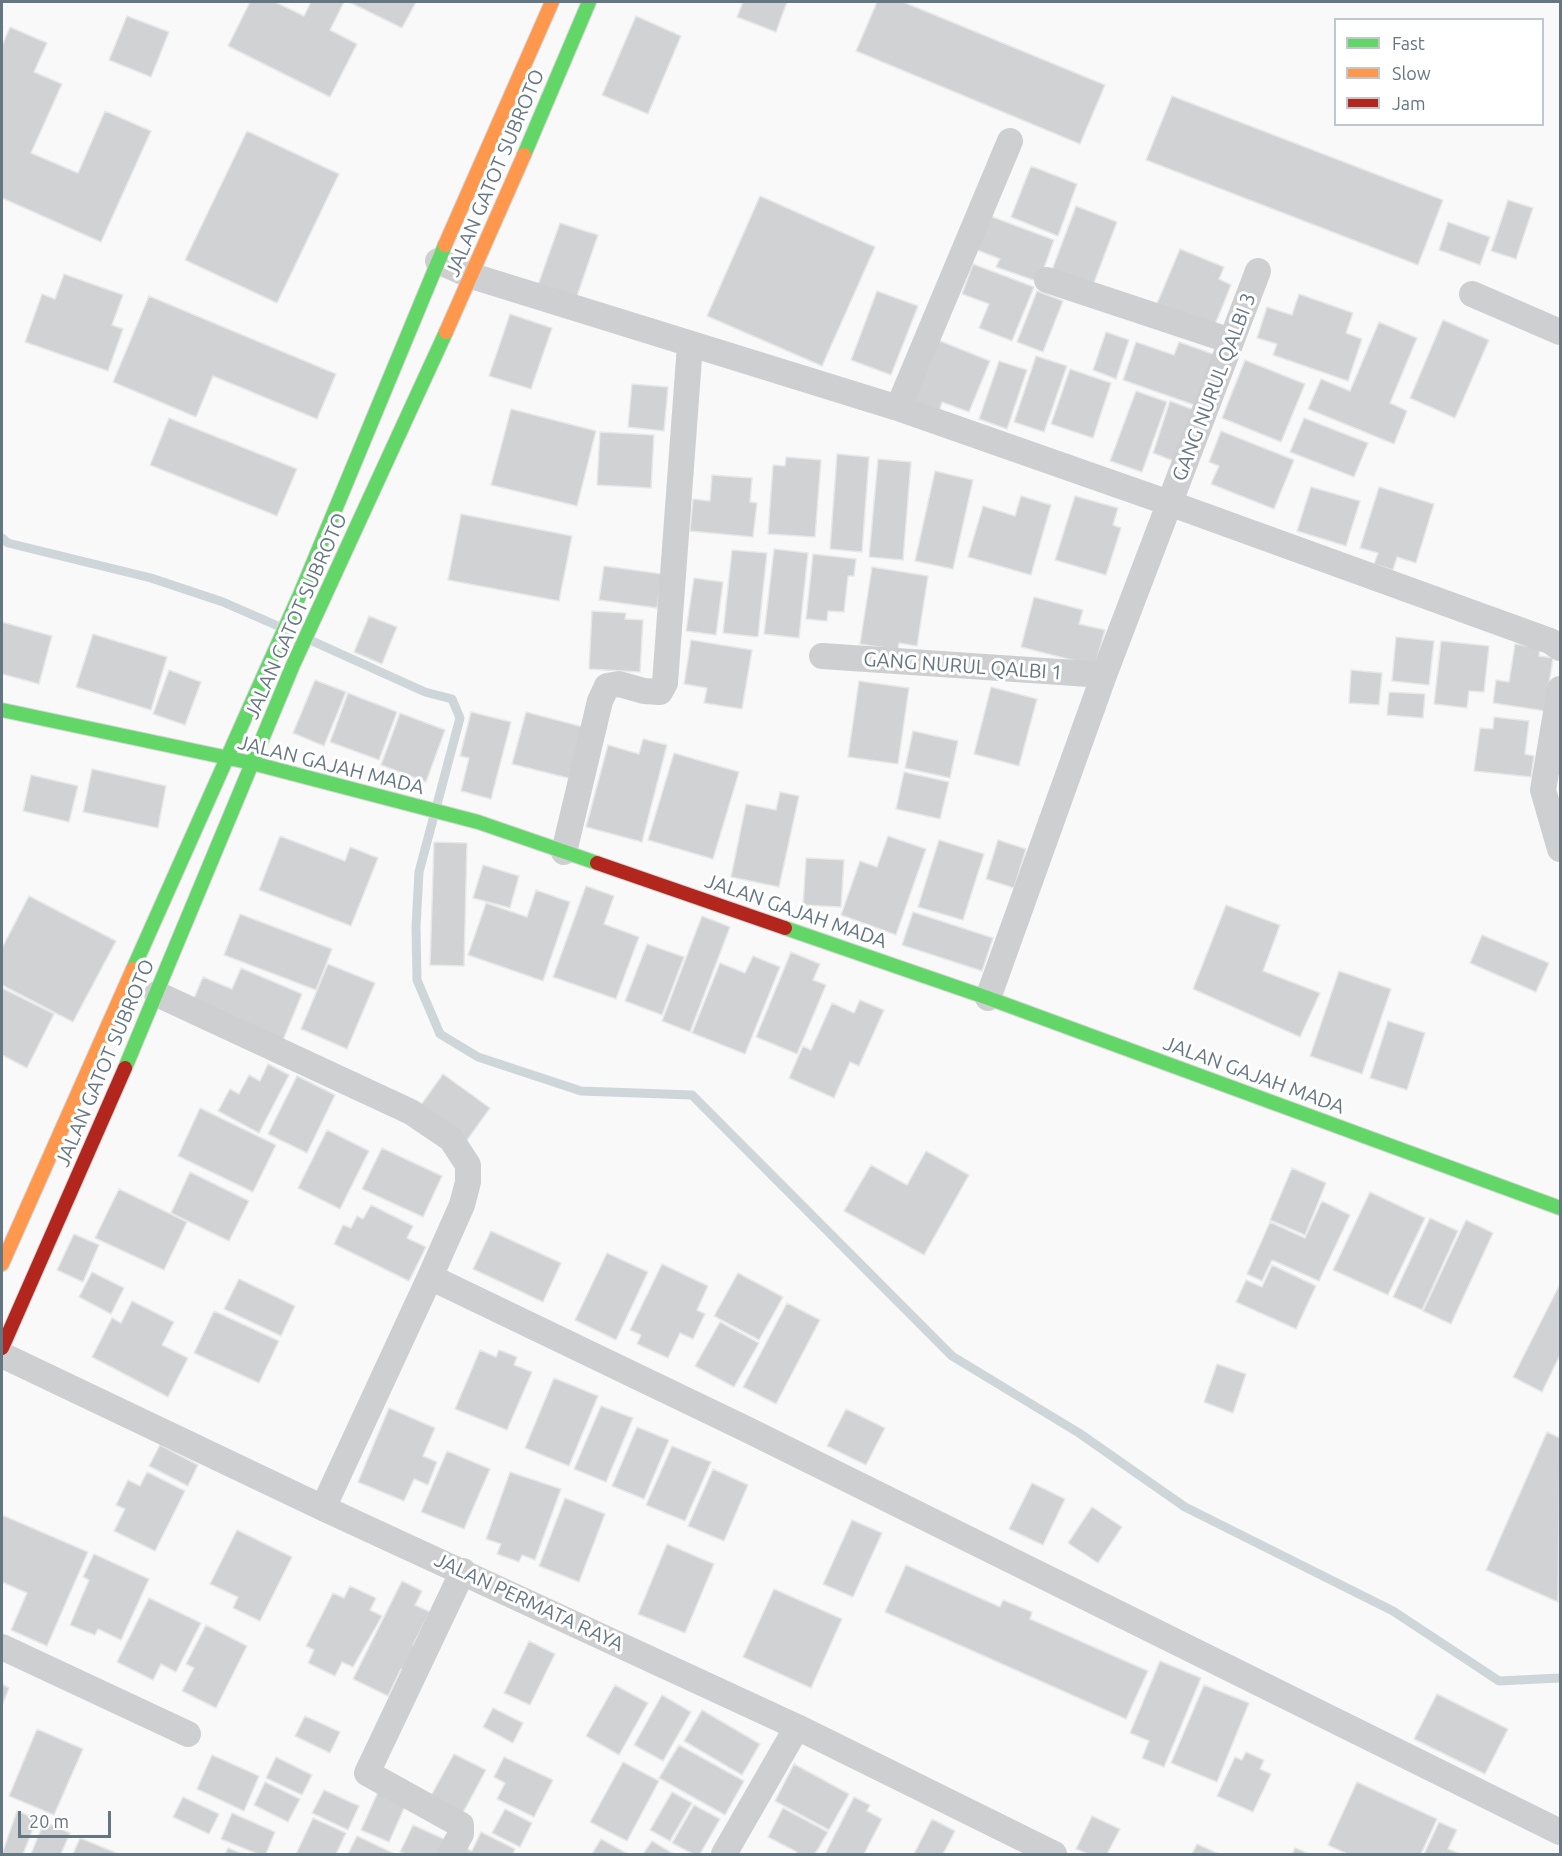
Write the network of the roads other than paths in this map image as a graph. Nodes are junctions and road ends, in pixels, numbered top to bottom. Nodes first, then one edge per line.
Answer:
1 (552, 2) edge
2 (589, 2) edge
3 (1010, 141) dead end
4 (438, 261) junction
5 (1258, 271) dead end
6 (472, 276) junction
7 (1047, 280) dead end
8 (1472, 294) dead end
9 (1560, 332) edge
10 (1231, 341) junction
11 (690, 345) junction
12 (898, 408) junction
13 (1169, 503) junction
14 (1560, 648) edge
15 (822, 656) dead end
16 (1104, 675) junction
17 (1560, 689) edge
18 (2, 710) edge
19 (226, 758) junction
20 (252, 763) junction
21 (1560, 849) edge
22 (564, 852) junction
23 (157, 994) junction
24 (988, 998) junction
25 (1560, 1208) edge
26 (2, 1264) edge
27 (430, 1277) junction
28 (2, 1348) edge
29 (2, 1355) edge
30 (322, 1508) junction
31 (463, 1571) junction
32 (2, 1647) edge
33 (797, 1727) junction
34 (188, 1734) dead end
35 (1560, 1832) edge
36 (450, 1854) edge
37 (724, 1854) edge
38 (1054, 1854) edge

1 - 4 street, JALAN GATOT SUBROTO
2 - 6 street, JALAN GATOT SUBROTO
3 - 12 street
4 - 6 street
4 - 19 street, JALAN GATOT SUBROTO
5 - 10 street, GANG NURUL QALBI 3
6 - 11 street
6 - 20 street, JALAN GATOT SUBROTO
7 - 10 street
8 - 9 street
10 - 13 street, GANG NURUL QALBI 3
11 - 12 street
11 - 22 street
12 - 13 street
13 - 14 street
13 - 16 street, GANG NURUL QALBI 3
15 - 16 street, GANG NURUL QALBI 1
16 - 24 street, GANG NURUL QALBI 3
17 - 21 street
18 - 19 street, JALAN GAJAH MADA
19 - 20 street, JALAN GAJAH MADA
19 - 26 street, JALAN GATOT SUBROTO
20 - 22 street, JALAN GAJAH MADA
20 - 23 street, JALAN GATOT SUBROTO
22 - 24 street, JALAN GAJAH MADA
23 - 27 street
23 - 28 street, JALAN GATOT SUBROTO
24 - 25 street, JALAN GAJAH MADA
27 - 30 street
27 - 35 street
29 - 30 street, JALAN PERMATA RAYA
30 - 31 street, JALAN PERMATA RAYA
31 - 33 street, JALAN PERMATA RAYA
31 - 36 street
32 - 34 street
33 - 37 street
33 - 38 street, JALAN PERMATA RAYA

